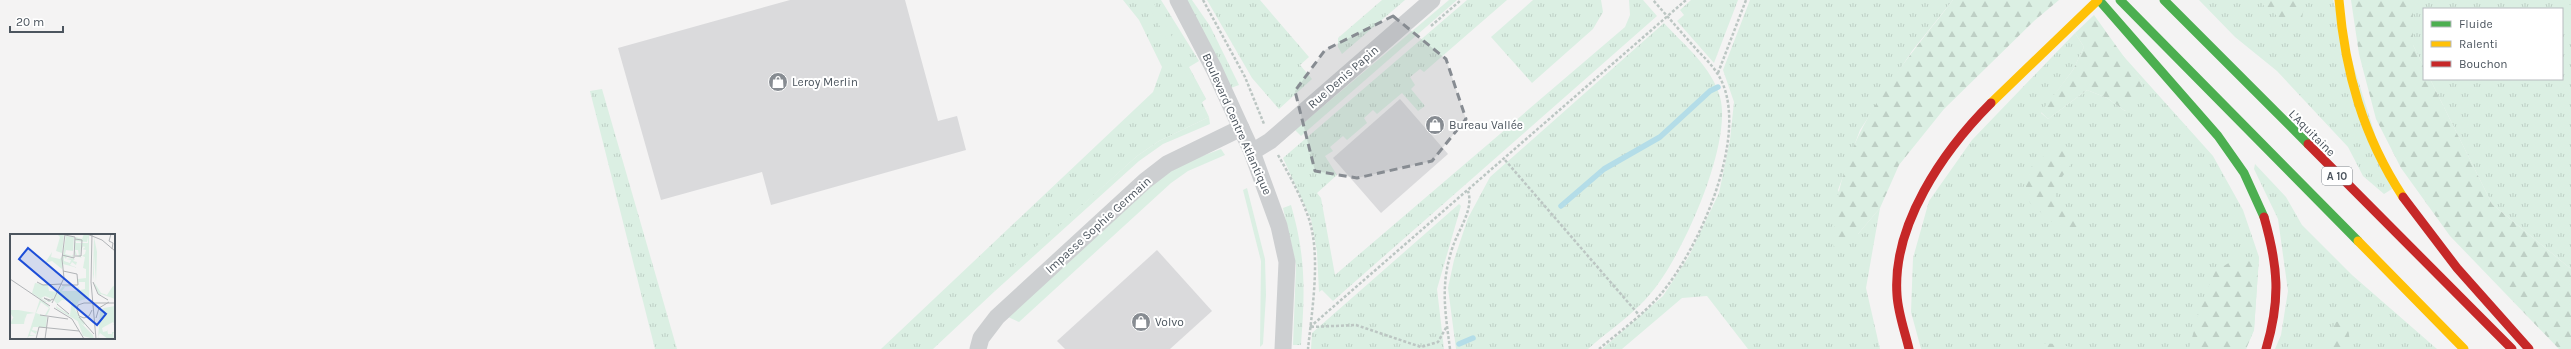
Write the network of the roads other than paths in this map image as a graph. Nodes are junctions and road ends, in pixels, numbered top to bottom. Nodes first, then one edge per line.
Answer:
1 (1178, 0) edge
2 (1432, 0) edge
3 (2099, 0) edge
4 (2120, 0) edge
5 (2164, 0) edge
6 (2338, 0) edge
7 (1241, 128) junction
8 (1252, 152) junction
9 (978, 349) edge
10 (1283, 349) edge
11 (1909, 349) edge
12 (2266, 349) edge
13 (2464, 349) edge
14 (2512, 349) edge
15 (2529, 349) edge

1 - 7 street, Boulevard Centre Atlantique
2 - 8 street, Rue Denis Papin
3 - 11 highway
3 - 12 highway
4 - 13 highway, A 10
5 - 14 highway, L'Aquitaine / A 10
6 - 15 highway
7 - 8 street, Boulevard Centre Atlantique
7 - 9 street, Impasse Sophie Germain
8 - 10 street, Boulevard Centre Atlantique

